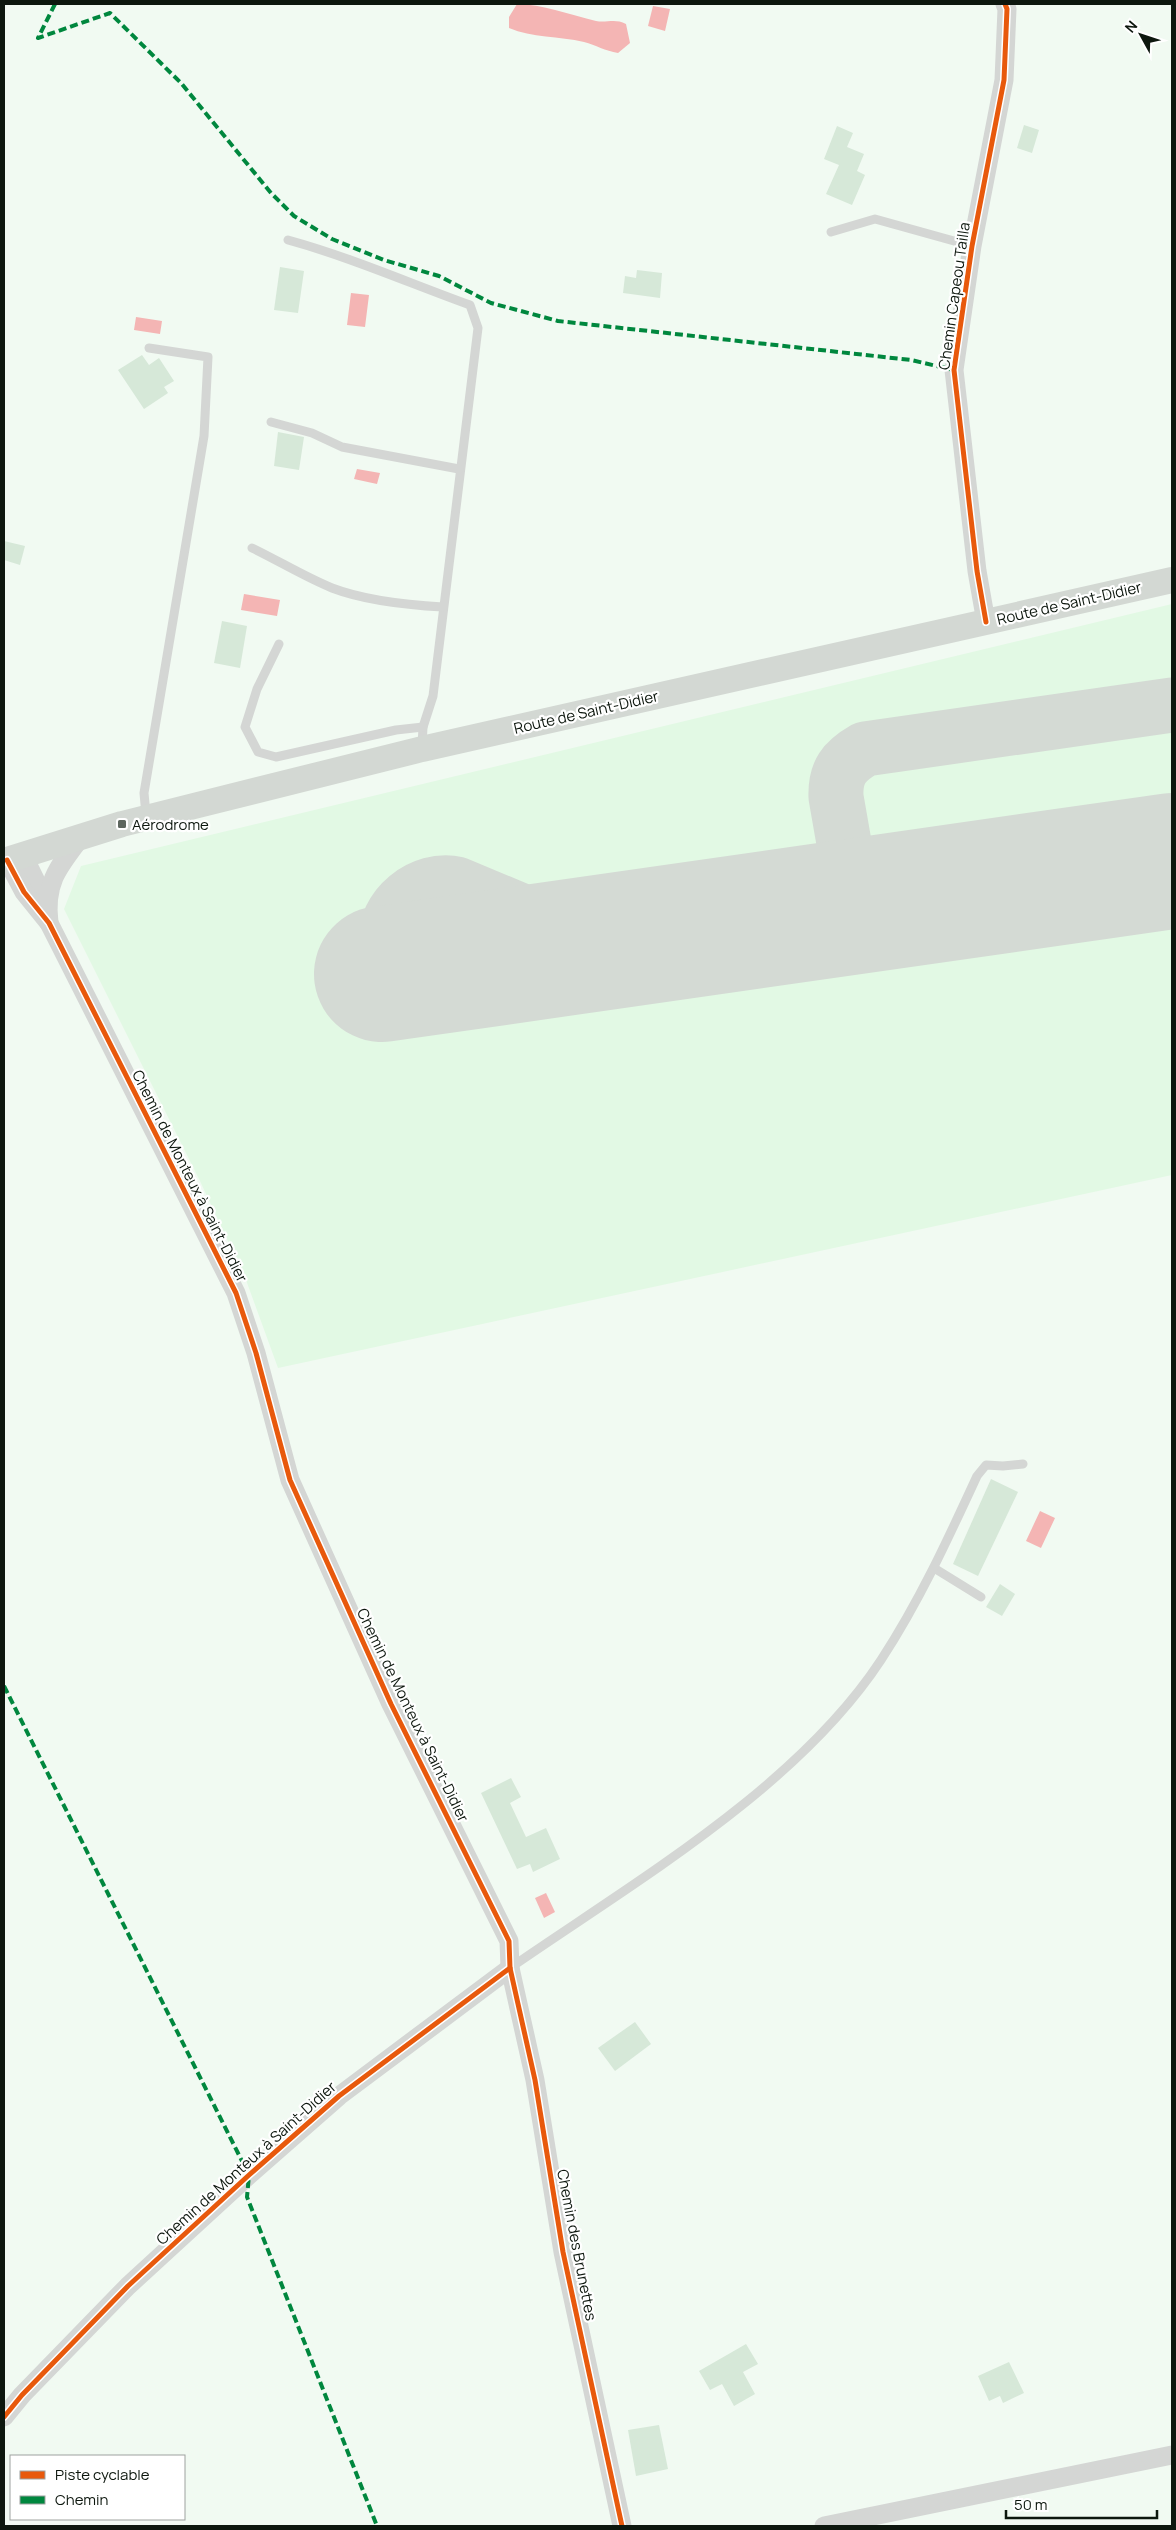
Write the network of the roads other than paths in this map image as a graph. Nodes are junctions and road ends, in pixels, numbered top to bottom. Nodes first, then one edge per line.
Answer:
1 (1005, 4) edge
2 (831, 232) dead end
3 (288, 240) dead end
4 (972, 246) junction
5 (149, 348) dead end
6 (272, 422) dead end
7 (459, 469) junction
8 (252, 548) dead end
9 (1172, 580) edge
10 (443, 607) junction
11 (986, 622) junction
12 (279, 644) dead end
13 (422, 738) junction
14 (146, 818) junction
15 (82, 836) junction
16 (10, 857) edge
17 (46, 902) junction
18 (49, 924) junction
19 (1023, 1464) dead end
20 (934, 1568) junction
21 (981, 1597) dead end
22 (510, 1968) junction
23 (4, 2417) edge
24 (1172, 2455) edge
25 (622, 2526) edge
26 (824, 2526) edge

1 - 4 street, Chemin Capeou Tailla
2 - 4 lane
3 - 7 lane
4 - 11 street, Chemin Capeou Tailla
5 - 14 lane
6 - 7 lane
7 - 10 lane
8 - 10 lane
9 - 11 main road, Route de Saint-Didier
10 - 13 lane
11 - 13 main road, Route de Saint-Didier
12 - 13 lane
13 - 14 main road, Route de Saint-Didier
14 - 15 main road, Route de Saint-Didier
15 - 16 main road, Route de Saint-Didier
15 - 17 street, Chemin de Monteux à Saint-Didier
16 - 17 street, Chemin de Monteux à Saint-Didier
16 - 18 street, Chemin de Monteux à Saint-Didier
17 - 18 street, Chemin de Monteux à Saint-Didier
18 - 22 street, Chemin de Monteux à Saint-Didier
19 - 20 lane
20 - 21 lane
20 - 22 lane
22 - 23 street, Chemin de Monteux à Saint-Didier
22 - 25 street, Chemin des Brunettes
24 - 26 street

